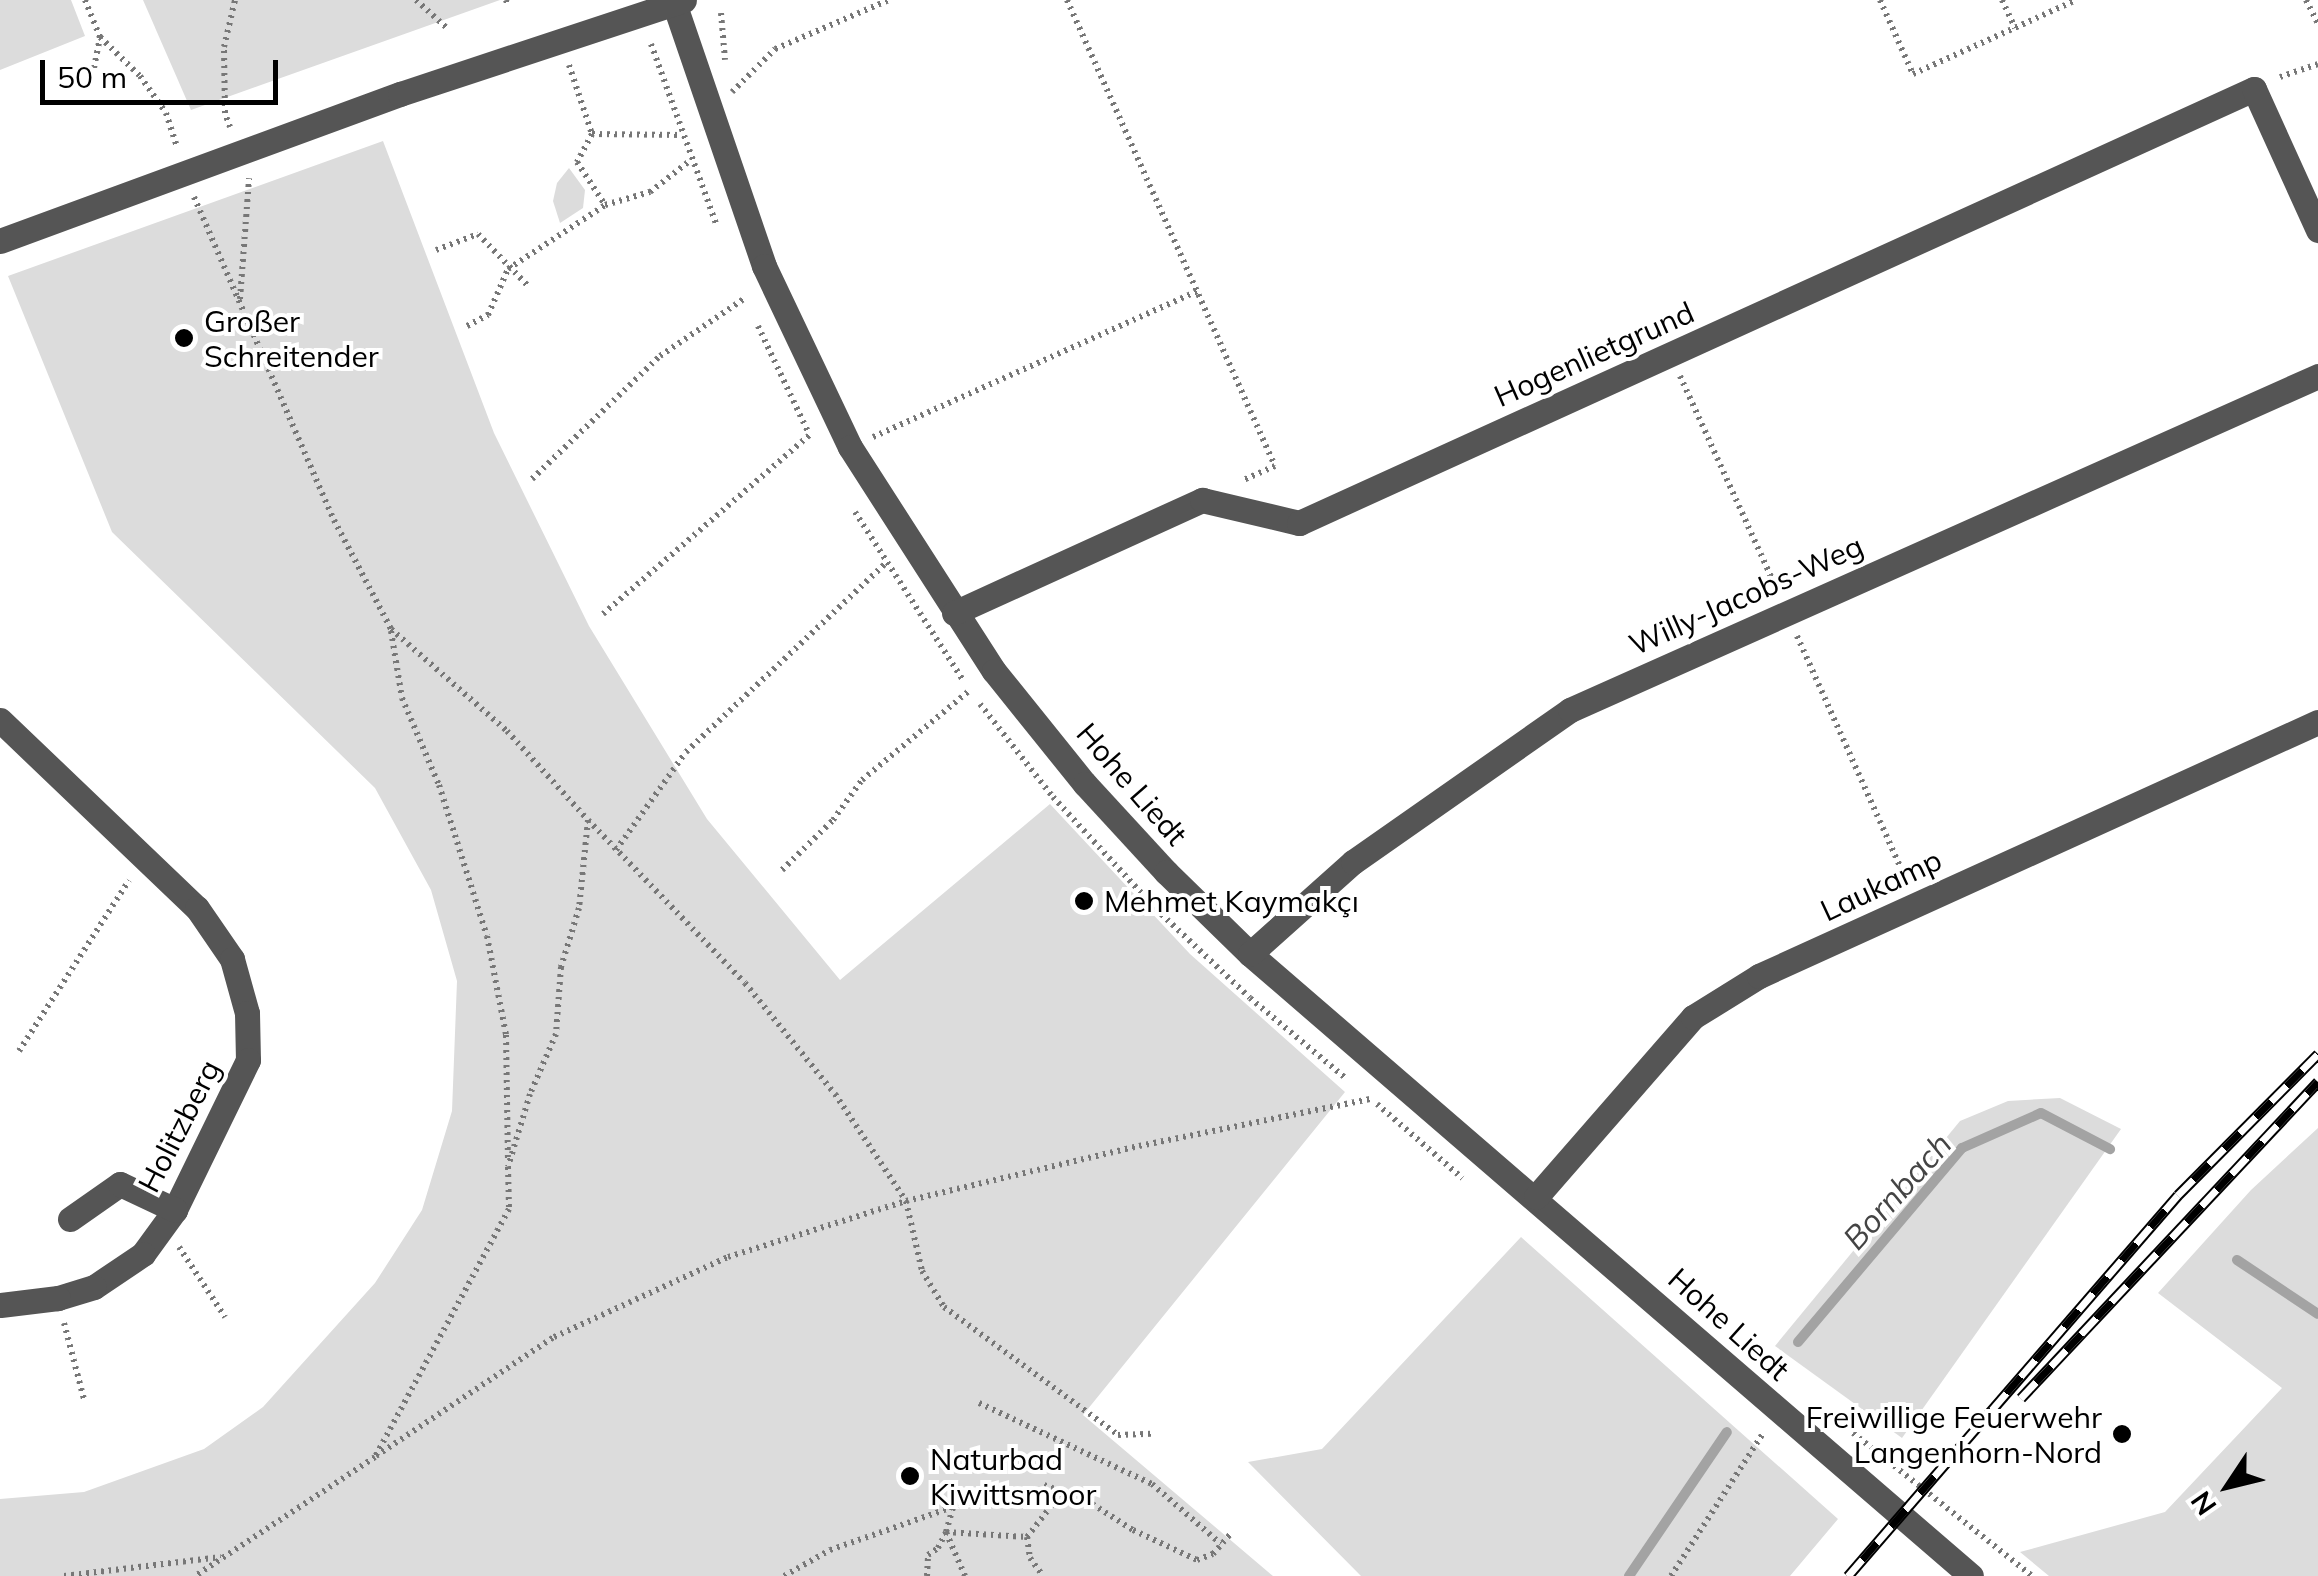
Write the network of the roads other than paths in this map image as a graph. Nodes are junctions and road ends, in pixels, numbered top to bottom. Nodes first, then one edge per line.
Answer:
1 (677, 1) edge
2 (2318, 230) edge
3 (0, 241) edge
4 (2318, 376) edge
5 (954, 612) junction
6 (0, 720) edge
7 (2318, 722) edge
8 (1250, 954) junction
9 (1536, 1197) junction
10 (170, 1218) junction
11 (70, 1219) dead end
12 (0, 1305) edge
13 (1971, 1576) edge

1 - 3 street
1 - 5 street, Hohe Liedt
2 - 5 street, Hogenlietgrund
4 - 8 street, Willy-Jacobs-Weg
5 - 8 street, Hohe Liedt
6 - 10 street, Holitzberg
7 - 9 street, Laukamp
8 - 9 street, Hohe Liedt
9 - 13 street, Hohe Liedt
10 - 11 street
10 - 12 street, Holitzberg

